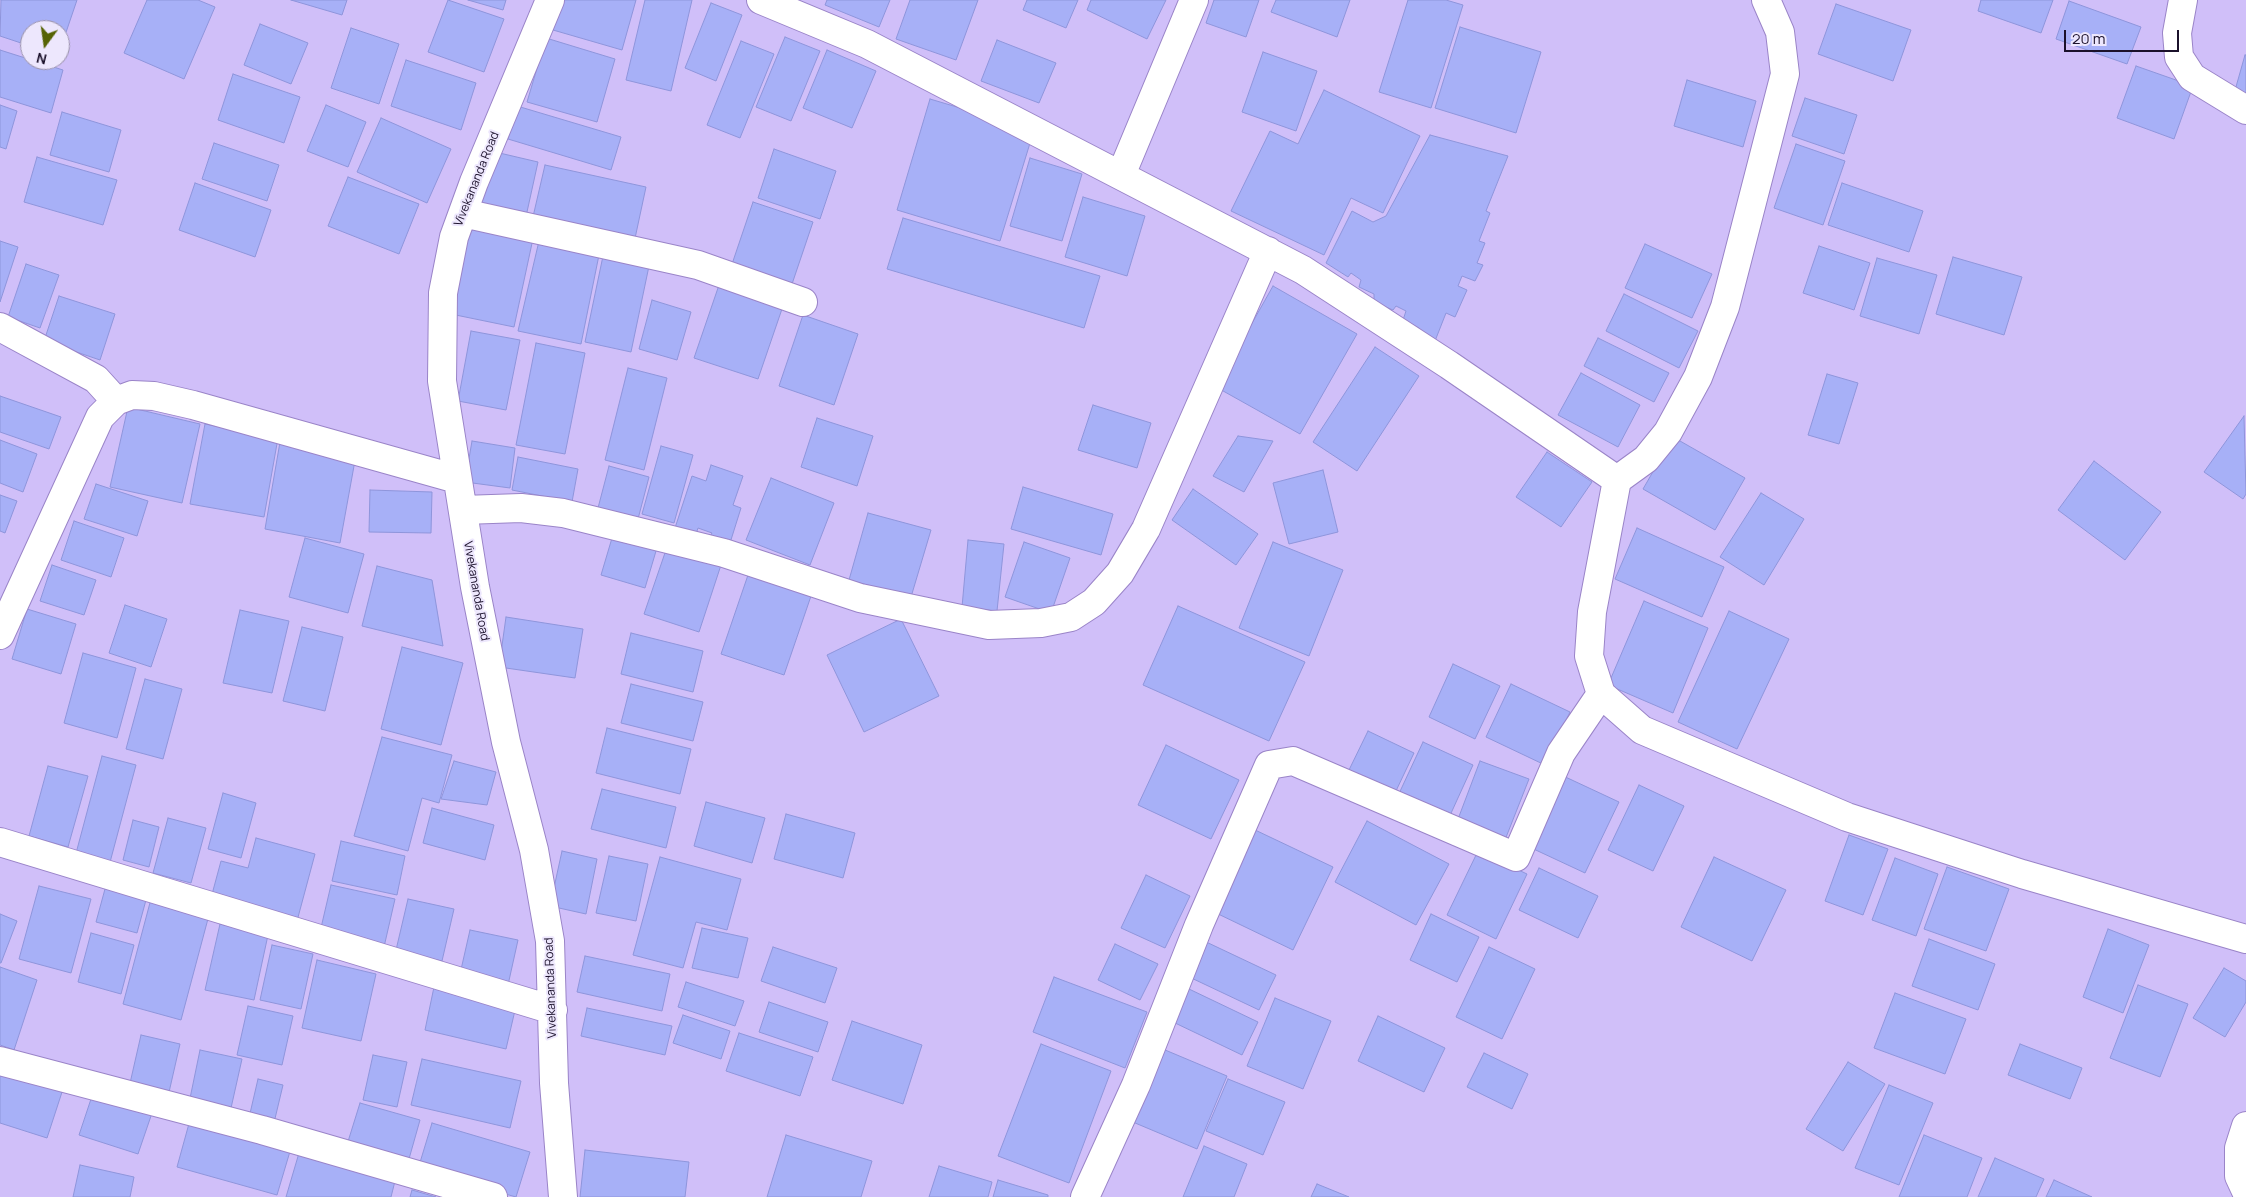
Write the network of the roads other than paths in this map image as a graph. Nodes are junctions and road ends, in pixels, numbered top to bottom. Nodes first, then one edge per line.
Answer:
1 (550, 0) edge
2 (761, 0) edge
3 (1194, 0) edge
4 (1766, 0) edge
5 (2183, 0) edge
6 (2246, 110) edge
7 (1121, 175) junction
8 (463, 213) junction
9 (1268, 251) junction
10 (803, 302) dead end
11 (0, 327) edge
12 (116, 401) junction
13 (457, 479) junction
14 (1617, 480) junction
15 (462, 510) junction
16 (0, 635) edge
17 (1601, 694) junction
18 (0, 842) edge
19 (2246, 939) edge
20 (552, 1010) junction
21 (0, 1061) edge
22 (2246, 1126) edge
23 (2246, 1191) edge
24 (493, 1197) edge
25 (563, 1197) edge
26 (1085, 1197) edge

1 - 8 street, Vivekananda Road
2 - 7 street
3 - 7 street
4 - 14 street
5 - 6 street
7 - 9 street
8 - 10 street
8 - 13 street, Vivekananda Road
9 - 14 street
9 - 15 street
11 - 12 street
12 - 13 street
12 - 16 street
13 - 15 street, Vivekananda Road
14 - 17 street
15 - 20 street, Vivekananda Road
17 - 19 street
17 - 26 street
18 - 20 street
20 - 25 street, Vivekananda Road
21 - 24 street
22 - 23 street

